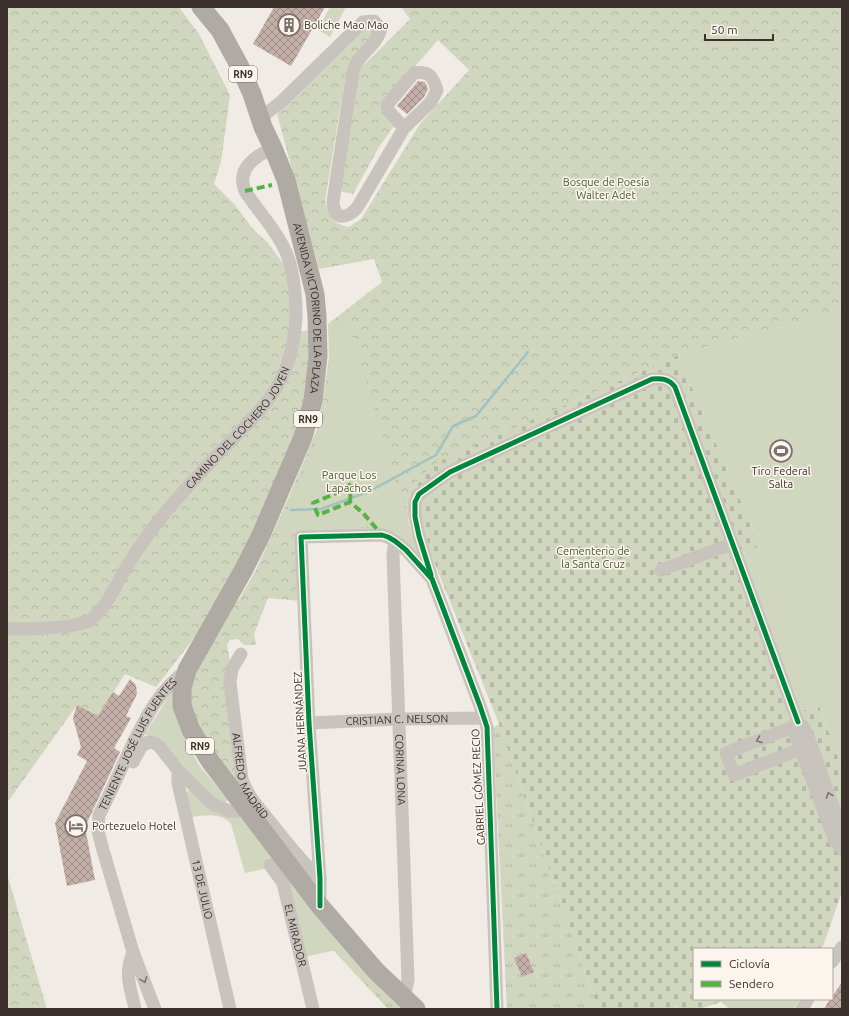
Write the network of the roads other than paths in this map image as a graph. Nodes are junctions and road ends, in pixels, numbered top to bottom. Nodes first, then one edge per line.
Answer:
1 (202, 7) edge
2 (218, 7) edge
3 (267, 113) junction
4 (404, 128) dead end
5 (273, 148) junction
6 (395, 541) junction
7 (732, 544) junction
8 (661, 570) dead end
9 (432, 579) junction
10 (7, 629) edge
11 (241, 654) dead end
12 (187, 670) junction
13 (484, 718) junction
14 (399, 719) junction
15 (309, 723) junction
16 (796, 724) junction
17 (801, 749) junction
18 (178, 770) junction
19 (106, 801) junction
20 (247, 811) junction
21 (842, 832) edge
22 (842, 850) edge
23 (270, 865) dead end
24 (320, 878) junction
25 (320, 906) junction
26 (842, 947) edge
27 (133, 952) junction
28 (833, 960) edge
29 (807, 1000) edge
30 (410, 1003) edge
31 (135, 1009) edge
32 (155, 1009) edge
33 (230, 1009) edge
34 (313, 1009) edge
35 (497, 1009) edge
36 (802, 1009) edge

1 - 5 highway, RN9
2 - 3 highway, RN9
3 - 4 street
3 - 5 highway, RN9
5 - 10 street, CAMINO DEL COCHERO JOVEN
5 - 12 highway, AVENIDA VICTORINO DE LA PLAZA / RN9
6 - 9 street, GABRIEL GÓMEZ RECIO
6 - 14 street, CORINA LONA
6 - 15 street, JUANA HERNÁNDEZ
7 - 8 street
7 - 9 street
7 - 16 street
9 - 13 street, GABRIEL GÓMEZ RECIO
11 - 24 street, ALFREDO MADRID
12 - 19 street, TENIENTE JOSÉ LUIS FUENTES
12 - 20 highway, AVENIDA VICTORINO DE LA PLAZA / RN9
13 - 14 street, CRISTIAN C. NELSON
13 - 35 street, GABRIEL GÓMEZ RECIO
14 - 15 street, CRISTIAN C. NELSON
14 - 30 street, CORINA LONA
15 - 24 street, JUANA HERNÁNDEZ
16 - 17 street
16 -> 17 street
21 -> 16 street
17 - 22 street
18 - 19 street
18 - 20 street
18 - 33 street, 13 DE JULIO
19 - 27 street, TENIENTE JOSÉ LUIS FUENTES
20 - 25 highway, AVENIDA VICTORINO DE LA PLAZA / RN9
23 - 34 street, EL MIRADOR
24 - 25 street, JUANA HERNÁNDEZ
25 - 30 highway, AVENIDA VICTORINO DE LA PLAZA / RN9
26 - 28 street
27 - 31 street
27 -> 32 street, TENIENTE JOSÉ LUIS FUENTES
29 - 36 street

